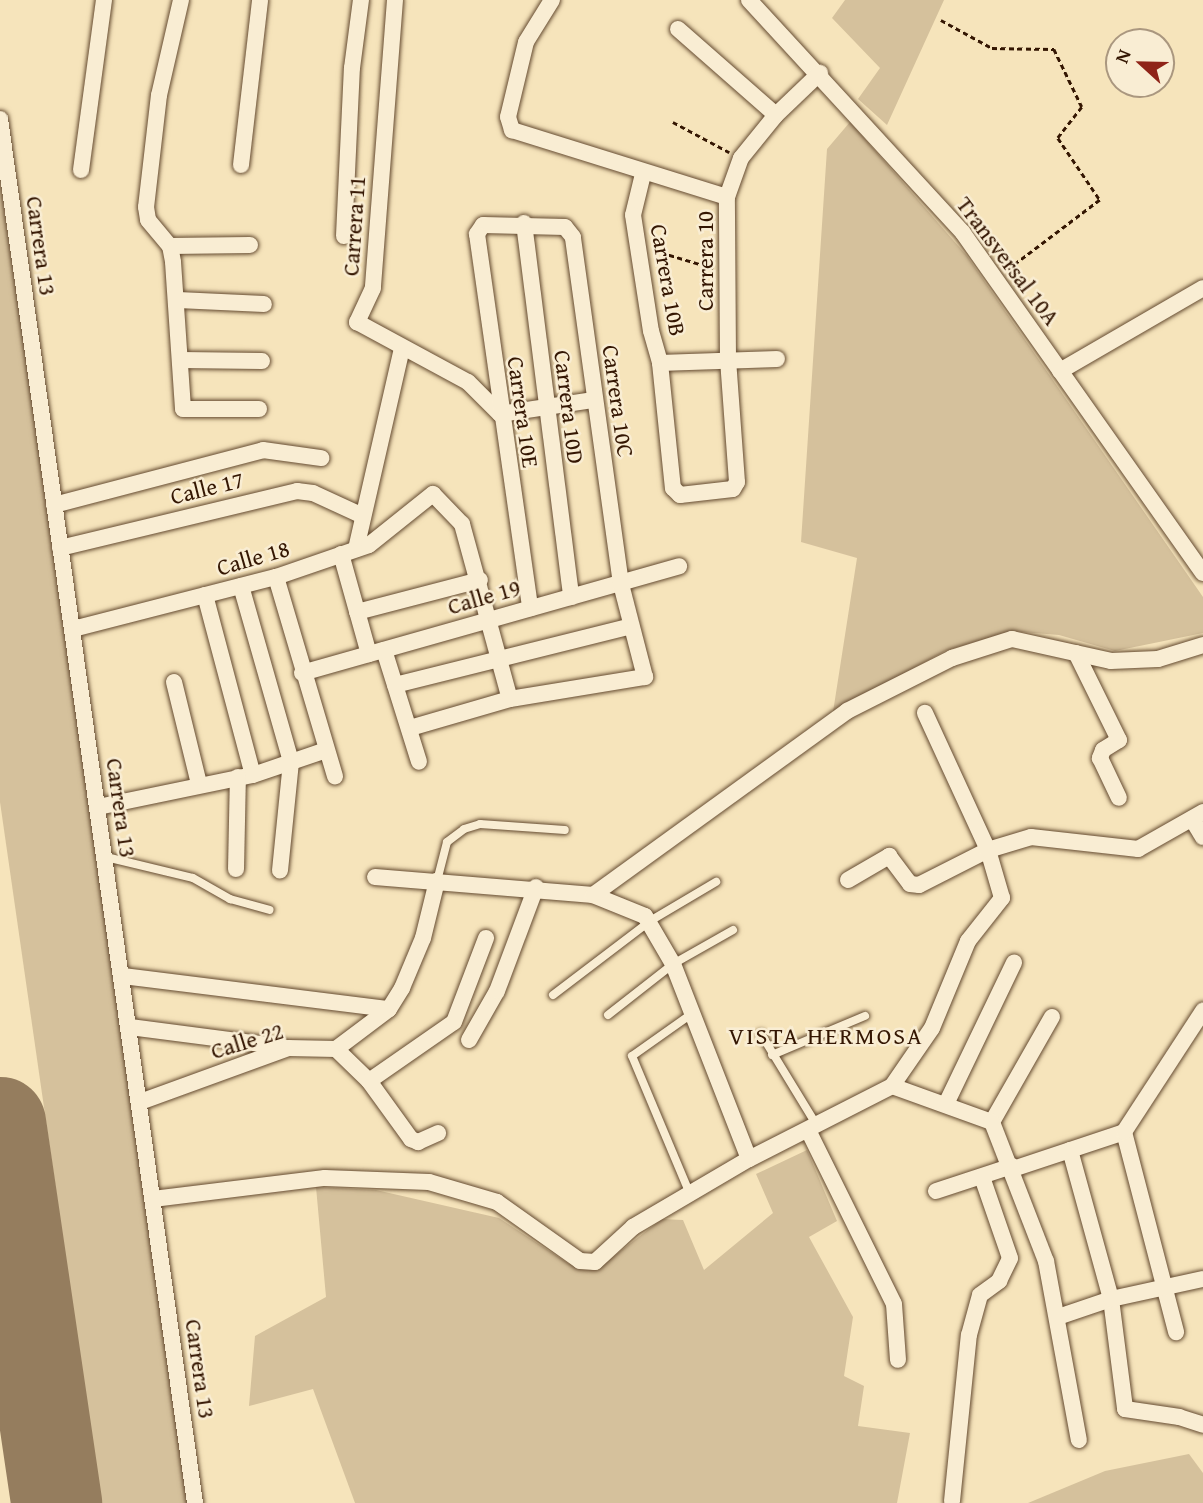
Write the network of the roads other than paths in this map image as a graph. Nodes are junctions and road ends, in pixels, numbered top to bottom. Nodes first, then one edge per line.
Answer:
1 (104, 0) edge
2 (181, 0) edge
3 (260, 0) edge
4 (361, 0) edge
5 (395, 0) edge
6 (552, 0) edge
7 (749, 0) edge
8 (678, 29) dead end
9 (820, 72) junction
10 (776, 114) junction
11 (0, 119) edge
12 (241, 165) dead end
13 (81, 170) dead end
14 (643, 174) junction
15 (727, 197) junction
16 (524, 223) junction
17 (344, 236) dead end
18 (250, 245) dead end
19 (170, 246) junction
20 (1203, 288) edge
21 (178, 300) junction
22 (264, 304) dead end
23 (402, 348) junction
24 (181, 359) junction
25 (728, 359) junction
26 (776, 359) dead end
27 (262, 361) dead end
28 (660, 363) junction
29 (1060, 371) junction
30 (594, 400) junction
31 (545, 408) junction
32 (259, 409) dead end
33 (500, 414) junction
34 (321, 458) dead end
35 (54, 505) junction
36 (363, 516) junction
37 (60, 548) junction
38 (348, 552) junction
39 (680, 566) dead end
40 (1203, 573) edge
41 (276, 577) junction
42 (480, 580) junction
43 (621, 584) junction
44 (241, 586) junction
45 (205, 596) junction
46 (571, 597) junction
47 (530, 608) junction
48 (357, 612) junction
49 (491, 619) junction
50 (631, 626) junction
51 (73, 629) junction
52 (1203, 645) edge
53 (376, 652) junction
54 (1076, 653) junction
55 (500, 661) junction
56 (302, 673) junction
57 (174, 682) dead end
58 (396, 685) junction
59 (510, 699) junction
60 (925, 713) dead end
61 (411, 728) junction
62 (326, 750) junction
63 (291, 762) junction
64 (419, 762) dead end
65 (245, 776) junction
66 (335, 776) dead end
67 (200, 784) junction
68 (1119, 797) dead end
69 (98, 807) junction
70 (1198, 815) edge
71 (565, 830) dead end
72 (1203, 837) edge
73 (988, 850) junction
74 (106, 857) junction
75 (236, 869) dead end
76 (280, 870) dead end
77 (374, 877) dead end
78 (848, 880) dead end
79 (437, 881) junction
80 (716, 882) dead end
81 (536, 887) junction
82 (593, 895) junction
83 (270, 910) dead end
84 (650, 921) junction
85 (733, 930) dead end
86 (486, 938) dead end
87 (1014, 963) dead end
88 (673, 964) junction
89 (123, 976) junction
90 (553, 995) dead end
91 (389, 1009) junction
92 (1203, 1010) edge
93 (608, 1015) dead end
94 (690, 1015) junction
95 (865, 1016) dead end
96 (1052, 1017) dead end
97 (130, 1027) junction
98 (761, 1034) dead end
99 (469, 1040) dead end
100 (288, 1048) junction
101 (336, 1049) junction
102 (772, 1055) junction
103 (369, 1081) junction
104 (892, 1086) junction
105 (140, 1102) junction
106 (946, 1104) junction
107 (992, 1122) junction
108 (812, 1127) junction
109 (1124, 1132) junction
110 (438, 1133) dead end
111 (1070, 1150) junction
112 (749, 1159) junction
113 (1012, 1168) junction
114 (982, 1177) junction
115 (936, 1191) dead end
116 (690, 1194) junction
117 (153, 1199) junction
118 (1203, 1279) edge
119 (1165, 1288) junction
120 (1111, 1298) junction
121 (1058, 1317) junction
122 (1176, 1332) dead end
123 (898, 1360) dead end
124 (1203, 1425) edge
125 (1079, 1440) dead end
126 (952, 1501) dead end
127 (195, 1503) edge

1 - 13 street
2 - 19 street
3 - 12 street
4 - 17 street
5 - 23 street, Carrera 11
6 - 14 street
7 - 9 street, Transversal 10A
8 - 10 street
9 - 10 street, Carrera 10
9 - 29 street, Transversal 10A
10 - 15 street, Carrera 10
11 - 35 street, Carrera 13
14 - 15 street
14 - 28 street, Carrera 10B
15 - 25 street, Carrera 10
16 - 30 street, Carrera 10C
16 - 31 street, Carrera 10D
16 - 33 street, Carrera 10E
18 - 19 street
19 - 21 street
20 - 29 street
21 - 22 street
21 - 24 street
23 - 33 street, Carrera 11
23 - 36 street
24 - 27 street
24 - 32 street
25 - 26 street, Carrera 10B
25 - 28 street, Carrera 10B
25 - 28 street, Carrera 10
29 - 40 street, Transversal 10A
30 - 31 street
30 - 43 street, Carrera 10C
31 - 33 street
31 - 46 street, Carrera 10D
33 - 47 street, Carrera 10E
34 - 35 street
35 - 37 street, Carrera 13
36 - 37 street, Calle 17
36 - 38 street
37 - 51 street, Carrera 13
38 - 41 street, Calle 18
38 - 42 street, Calle 18
38 - 48 street
39 - 43 street, Calle 19
41 - 44 street, Calle 18
41 - 56 street
42 - 48 street
42 - 49 street
43 - 46 street, Calle 19
43 - 50 street, Carrera 10C
44 - 45 street, Calle 18
44 - 63 street
45 - 51 street, Calle 18
45 - 65 street
46 - 47 street, Calle 19
47 - 49 street, Calle 19
48 - 53 street
49 - 53 street, Calle 19
49 - 55 street
50 - 55 street
50 - 59 street, Carrera 10C
51 - 69 street, Carrera 13
52 - 54 street
53 - 56 street, Calle 19
53 - 58 street
54 - 68 street
54 - 82 street
55 - 58 street
55 - 59 street
56 - 62 street
57 - 67 street
58 - 61 street
59 - 61 street
60 - 73 street
61 - 64 street
62 - 63 street
62 - 66 street
63 - 65 street
63 - 76 street
65 - 67 street
65 - 75 street
67 - 69 street
69 - 74 street, Carrera 13
70 - 72 street
70 - 73 street
71 - 79 lane
73 - 78 street
73 - 104 street
74 - 83 lane
74 - 89 street, Carrera 13
77 - 79 street
79 - 81 street
79 - 91 street
80 - 84 lane
81 - 82 street
81 - 99 street
82 - 84 street
84 - 88 street
84 - 90 lane
85 - 88 lane
86 - 103 street
87 - 106 street
88 - 93 lane
88 - 94 street
89 - 91 street
89 - 97 street, Carrera 13
91 - 101 street
92 - 109 street
94 - 112 street
94 - 116 lane
95 - 102 lane
96 - 107 street
97 - 100 street
97 - 105 street, Carrera 13
98 - 102 lane
100 - 101 street, Calle 22
100 - 105 street, Calle 22
101 - 103 street
102 - 108 lane
103 - 110 street
104 - 106 street
104 - 108 street
105 - 117 street, Carrera 13
106 - 107 street
107 - 113 street
108 - 112 street
108 - 123 street
109 - 111 street
109 - 119 street
111 - 113 street
111 - 120 street
112 - 116 street
113 - 114 street
113 - 121 street
114 - 115 street
114 - 126 street
116 - 117 street
117 - 127 street, Carrera 13
118 - 119 street
119 - 120 street
119 - 122 street
120 - 121 street
120 - 124 street
121 - 125 street

